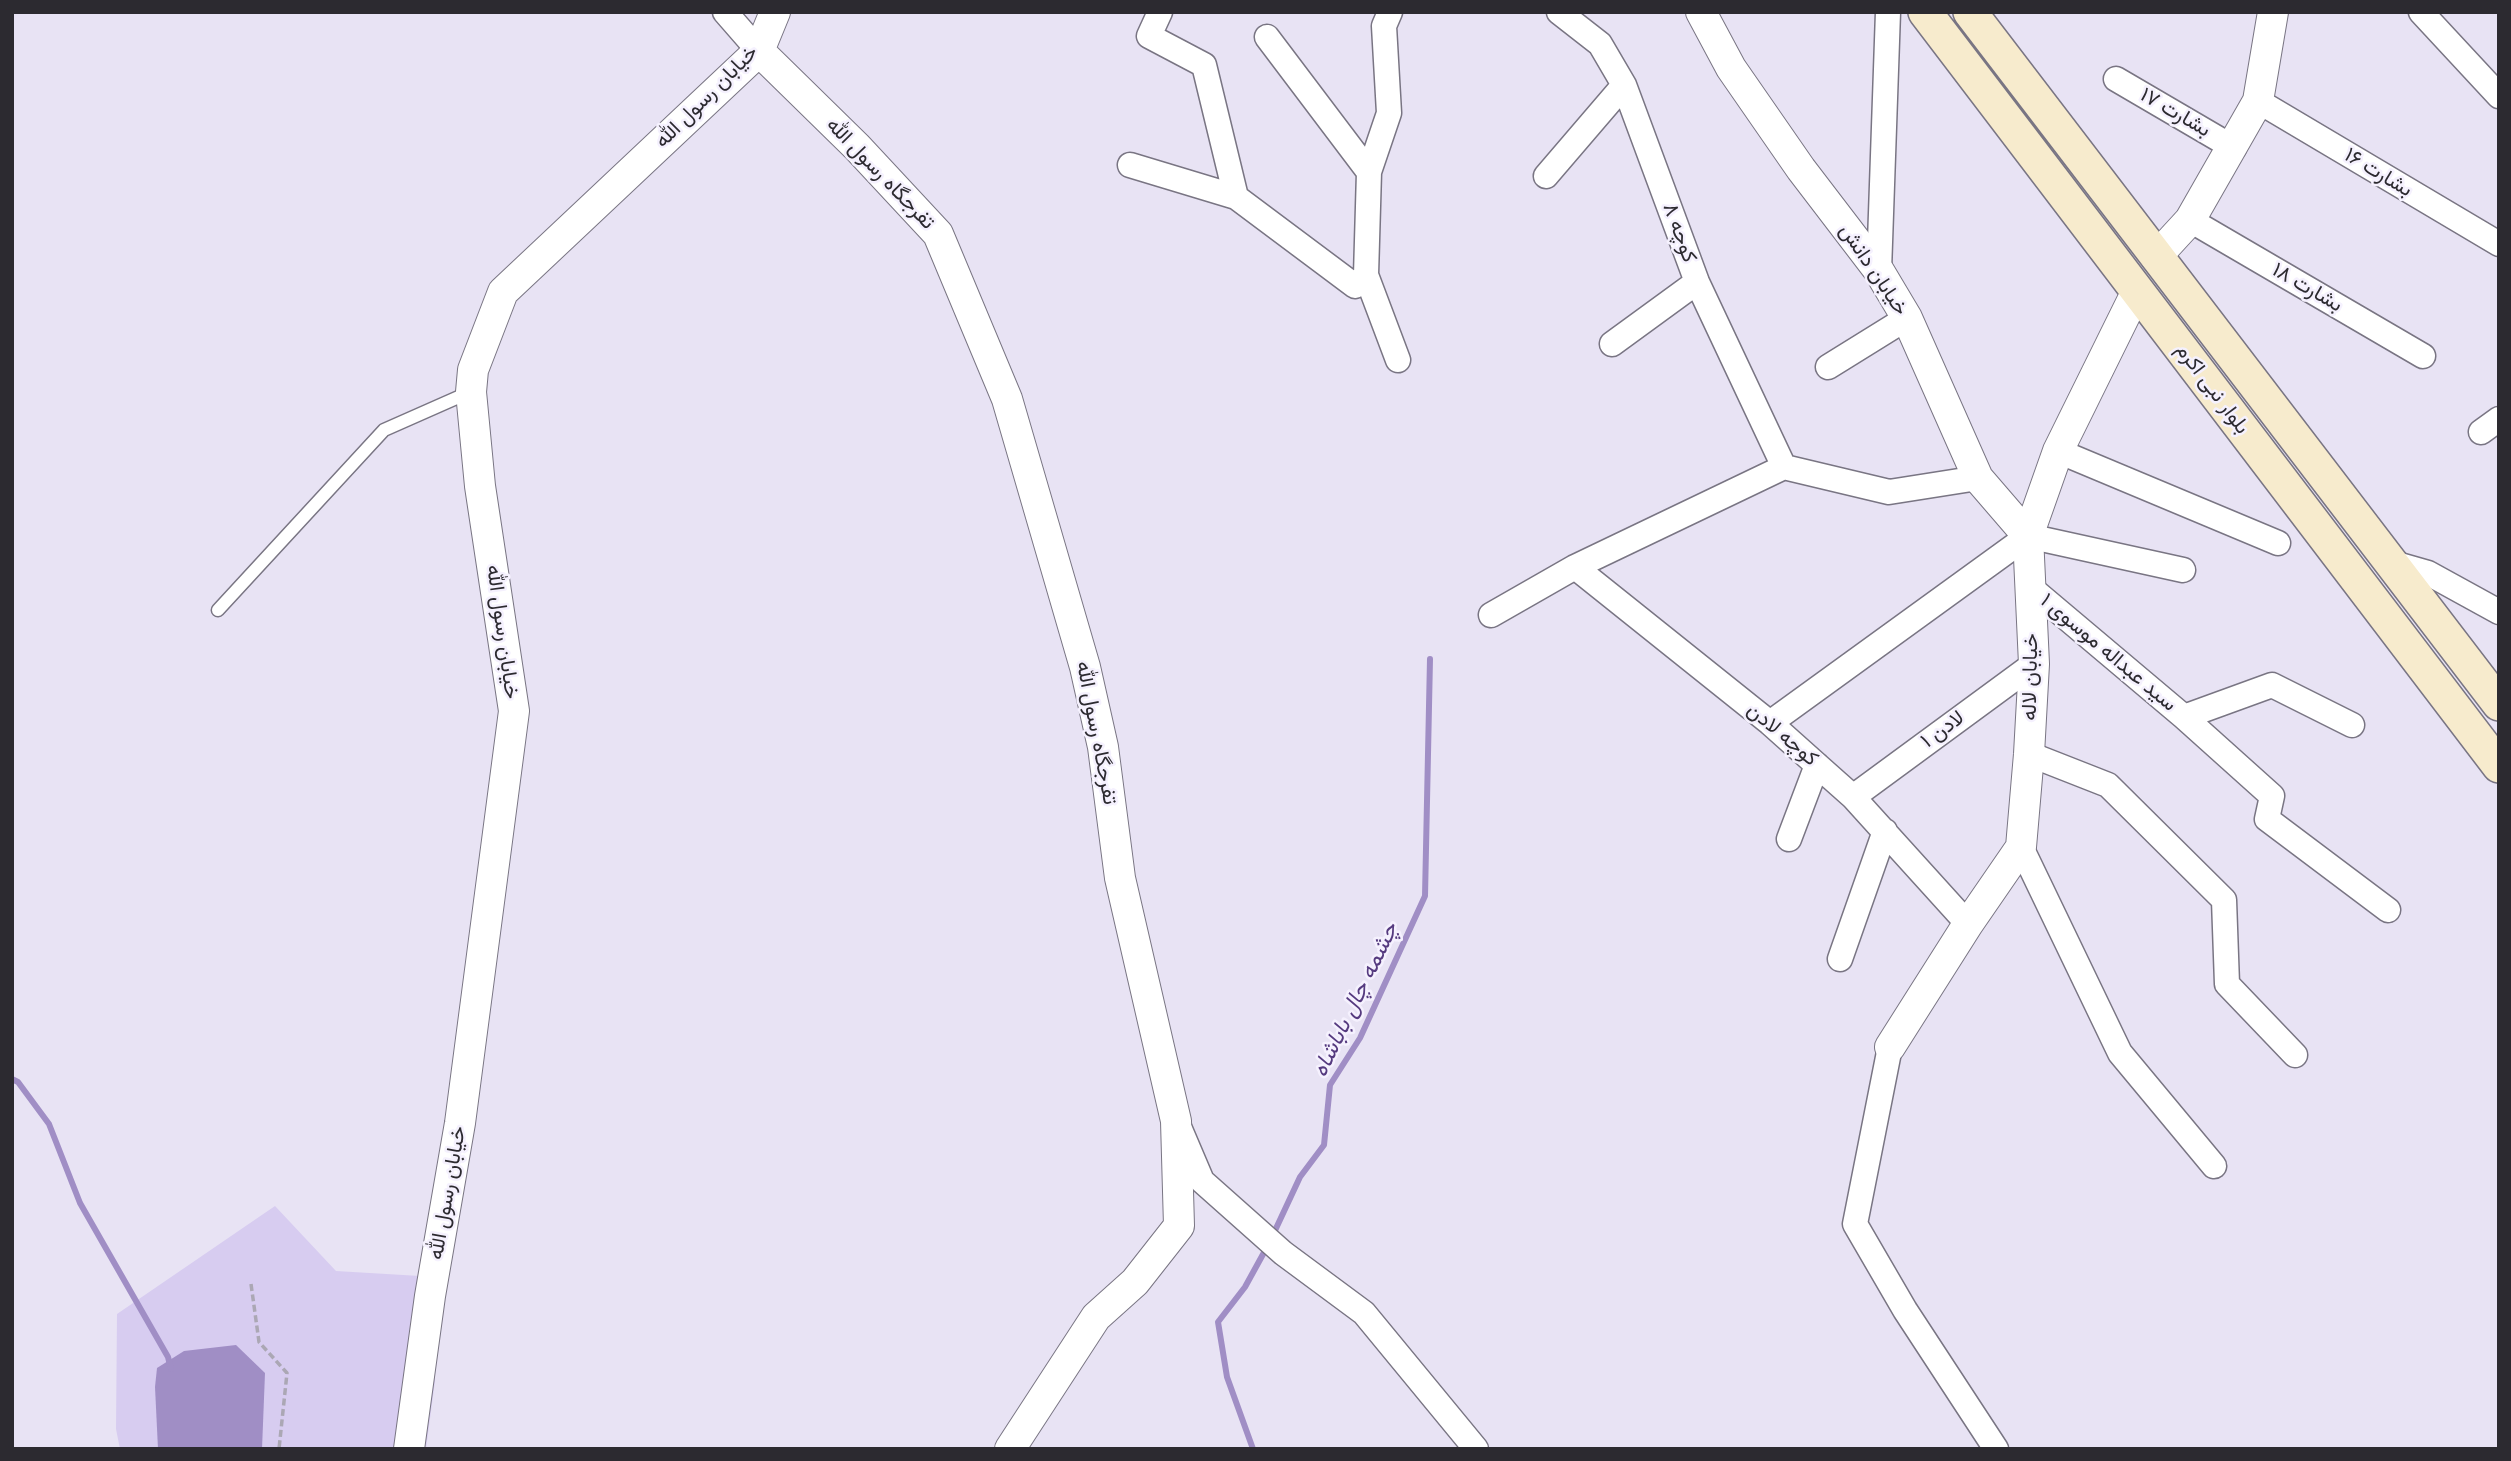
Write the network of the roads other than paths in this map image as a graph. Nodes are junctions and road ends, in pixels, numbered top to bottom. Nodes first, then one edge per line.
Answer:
1 (725, 12) edge
2 (775, 12) edge
3 (1160, 12) edge
4 (1559, 12) edge
5 (1701, 12) edge
6 (1888, 12) edge
7 (1925, 12) edge
8 (1969, 12) edge
9 (2273, 12) edge
10 (2421, 12) edge
11 (1383, 17) edge
12 (1267, 37) dead end
13 (759, 51) junction
14 (2011, 64) junction
15 (2116, 79) dead end
16 (1624, 85) junction
17 (1983, 87) junction
18 (2496, 89) edge
19 (2258, 102) junction
20 (2234, 148) junction
21 (1130, 165) dead end
22 (1369, 172) junction
23 (1545, 176) dead end
24 (1236, 197) junction
25 (2190, 220) junction
26 (2499, 244) edge
27 (2156, 257) junction
28 (1879, 271) junction
29 (1366, 275) junction
30 (1697, 282) junction
31 (2137, 291) junction
32 (1907, 318) junction
33 (1612, 344) dead end
34 (2423, 356) dead end
35 (1398, 360) dead end
36 (1828, 367) dead end
37 (471, 392) junction
38 (2058, 451) junction
39 (1784, 467) junction
40 (1978, 478) junction
41 (2028, 536) junction
42 (2278, 543) dead end
43 (2392, 563) junction
44 (1574, 568) junction
45 (2183, 570) dead end
46 (2031, 589) junction
47 (218, 610) dead end
48 (2499, 612) edge
49 (1491, 615) dead end
50 (2034, 664) junction
51 (2499, 704) edge
52 (2184, 717) junction
53 (1770, 723) junction
54 (2352, 725) dead end
55 (2029, 754) junction
56 (1818, 765) junction
57 (2499, 766) edge
58 (1853, 797) junction
59 (1885, 831) junction
60 (1788, 839) dead end
61 (2021, 847) junction
62 (2388, 910) dead end
63 (1968, 923) junction
64 (1840, 959) dead end
65 (1890, 1047) joint
66 (2295, 1055) dead end
67 (1176, 1121) junction
68 (2214, 1166) dead end
69 (409, 1449) edge
70 (1010, 1449) edge
71 (1476, 1449) edge
72 (1996, 1449) edge

1 - 13 street
2 - 13 street, خیابان رسول الله
3 - 24 street
4 - 16 street, کوچه ۸
5 - 28 street, خیابان دانش
6 - 28 street
7 - 17 main road, بلوار نبی اکرم
8 - 14 main road, بلوار نبی اکرم
9 - 19 street
10 - 18 street
11 - 22 street
12 - 22 street
13 - 37 street, خیابان رسول الله
13 - 67 street, تفرجگاه رسول الله
14 - 17 main road
14 - 27 main road, بلوار نبی اکرم
15 - 20 street, بشارت ۱۷
16 - 23 street
16 - 30 street, کوچه ۸
17 - 31 main road, بلوار نبی اکرم
19 - 20 street
19 - 26 street, بشارت ۱۶
20 - 25 street
21 - 24 street
22 - 29 street
24 - 29 street
25 - 27 street
25 - 34 street, بشارت ۱۸
27 - 43 main road, بلوار نبی اکرم
28 - 32 street, خیابان دانش
29 - 35 street
30 - 33 street
30 - 39 street, کوچه ۸
31 - 38 street, خیابان لاله
31 - 57 main road, بلوار نبی اکرم
32 - 36 street
32 - 40 street, خیابان دانش
37 - 47 lane
37 - 69 street, خیابان رسول الله
38 - 41 street, خیابان لاله
38 - 42 street
39 - 40 street
39 - 44 street
40 - 41 street, خیابان دانش
41 - 45 street
41 - 46 street, خیابان لاله
41 - 53 street
43 - 48 street
43 - 51 main road, بلوار نبی اکرم
44 - 49 street
44 - 53 street, کوچه لادن
46 - 50 street, خیابان لاله
46 - 52 street, سید عبداله موسوی ۱
50 - 55 street, خیابان لاله
50 - 58 street, لادن ۱
52 - 54 street
52 - 62 street, سید عبداله موسوی ۱
53 - 56 street, کوچه لادن
55 - 61 street, خیابان لاله
55 - 66 street
56 - 58 street, کوچه لادن
56 - 60 street
58 - 59 street, کوچه لادن
59 - 63 street, کوچه لادن
59 - 64 street
61 - 63 street, خیابان لاله
61 - 68 street
63 - 65 street, خیابان لاله
65 - 72 street
67 - 70 street, تفرجگاه رسول الله
67 - 71 street

